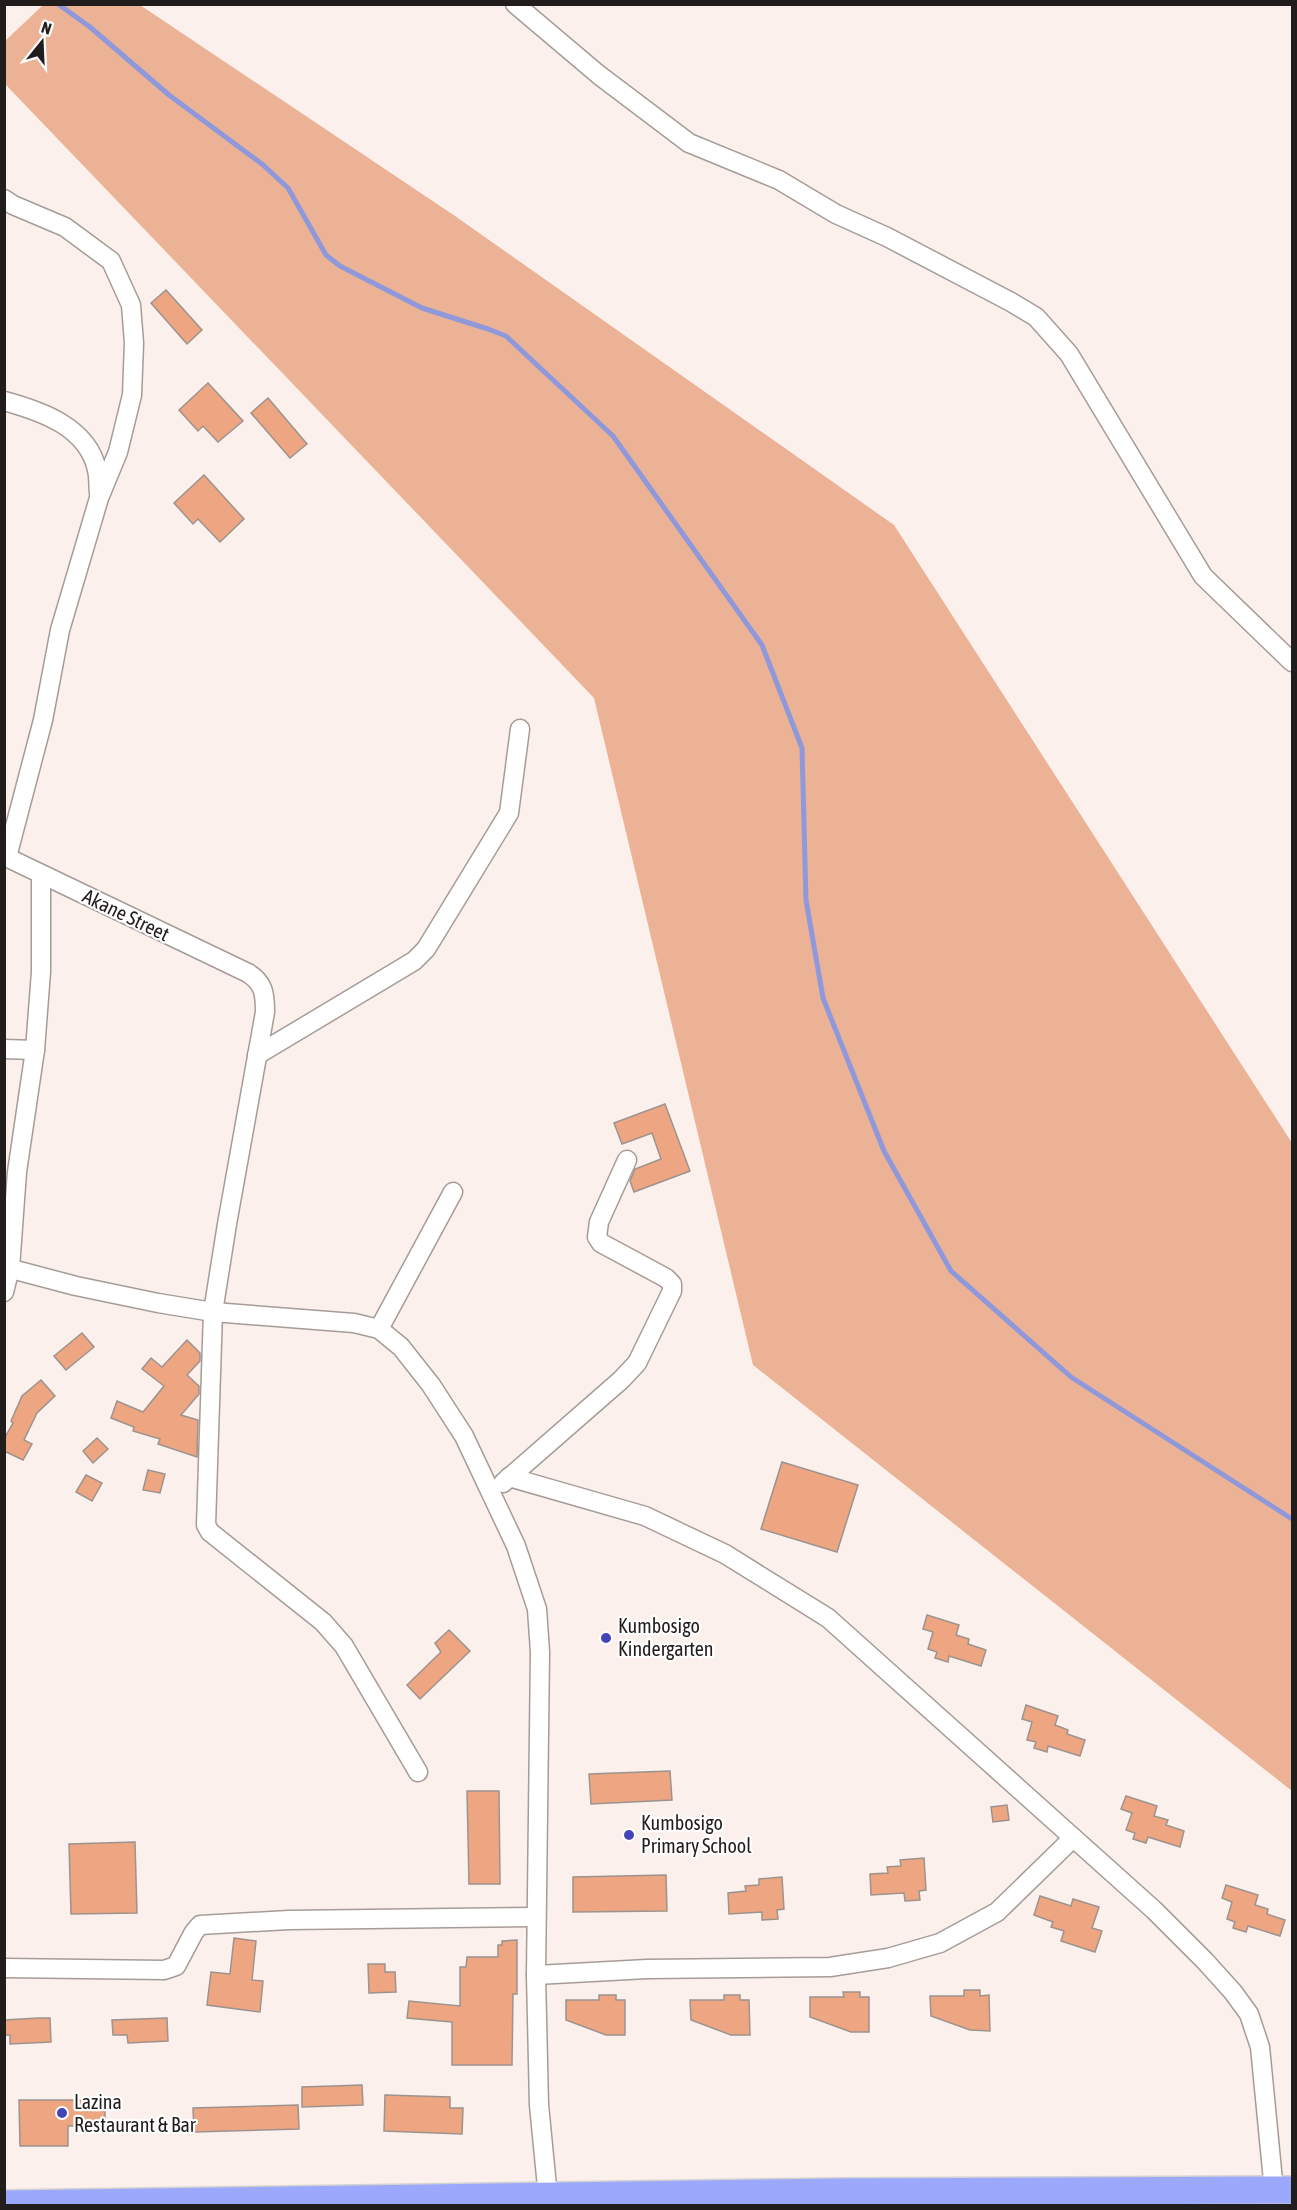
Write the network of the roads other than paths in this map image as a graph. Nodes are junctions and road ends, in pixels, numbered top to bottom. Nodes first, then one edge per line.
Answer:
1 (515, 4) edge
2 (4, 199) edge
3 (4, 401) edge
4 (99, 498) junction
5 (1293, 662) edge
6 (520, 729) dead end
7 (6, 857) edge
8 (41, 874) junction
9 (4, 1049) edge
10 (35, 1050) junction
11 (257, 1055) junction
12 (627, 1160) dead end
13 (453, 1192) dead end
14 (7, 1268) edge
15 (4, 1292) edge
16 (213, 1312) junction
17 (379, 1329) junction
18 (509, 1477) junction
19 (490, 1494) junction
20 (418, 1772) dead end
21 (1073, 1838) junction
22 (536, 1917) junction
23 (4, 1968) edge
24 (536, 1975) junction
25 (1283, 2191) edge
26 (548, 2197) junction
27 (843, 2198) edge
28 (290, 2202) edge
29 (4, 2204) edge

1 - 5 street
2 - 4 street
3 - 4 street
4 - 7 street
6 - 11 street
7 - 8 street, Akane Street
8 - 10 street
8 - 11 street, Akane Street
9 - 10 street
10 - 14 street
11 - 16 street
12 - 18 street
13 - 17 street
14 - 15 street
14 - 16 street
16 - 17 street
16 - 20 street
17 - 19 street
18 - 19 street
18 - 21 street
19 - 22 street
21 - 24 street
21 - 25 street
22 - 23 street
22 - 24 street
24 - 26 street
25 - 27 highway
26 - 27 highway
26 - 28 highway
28 - 29 highway

